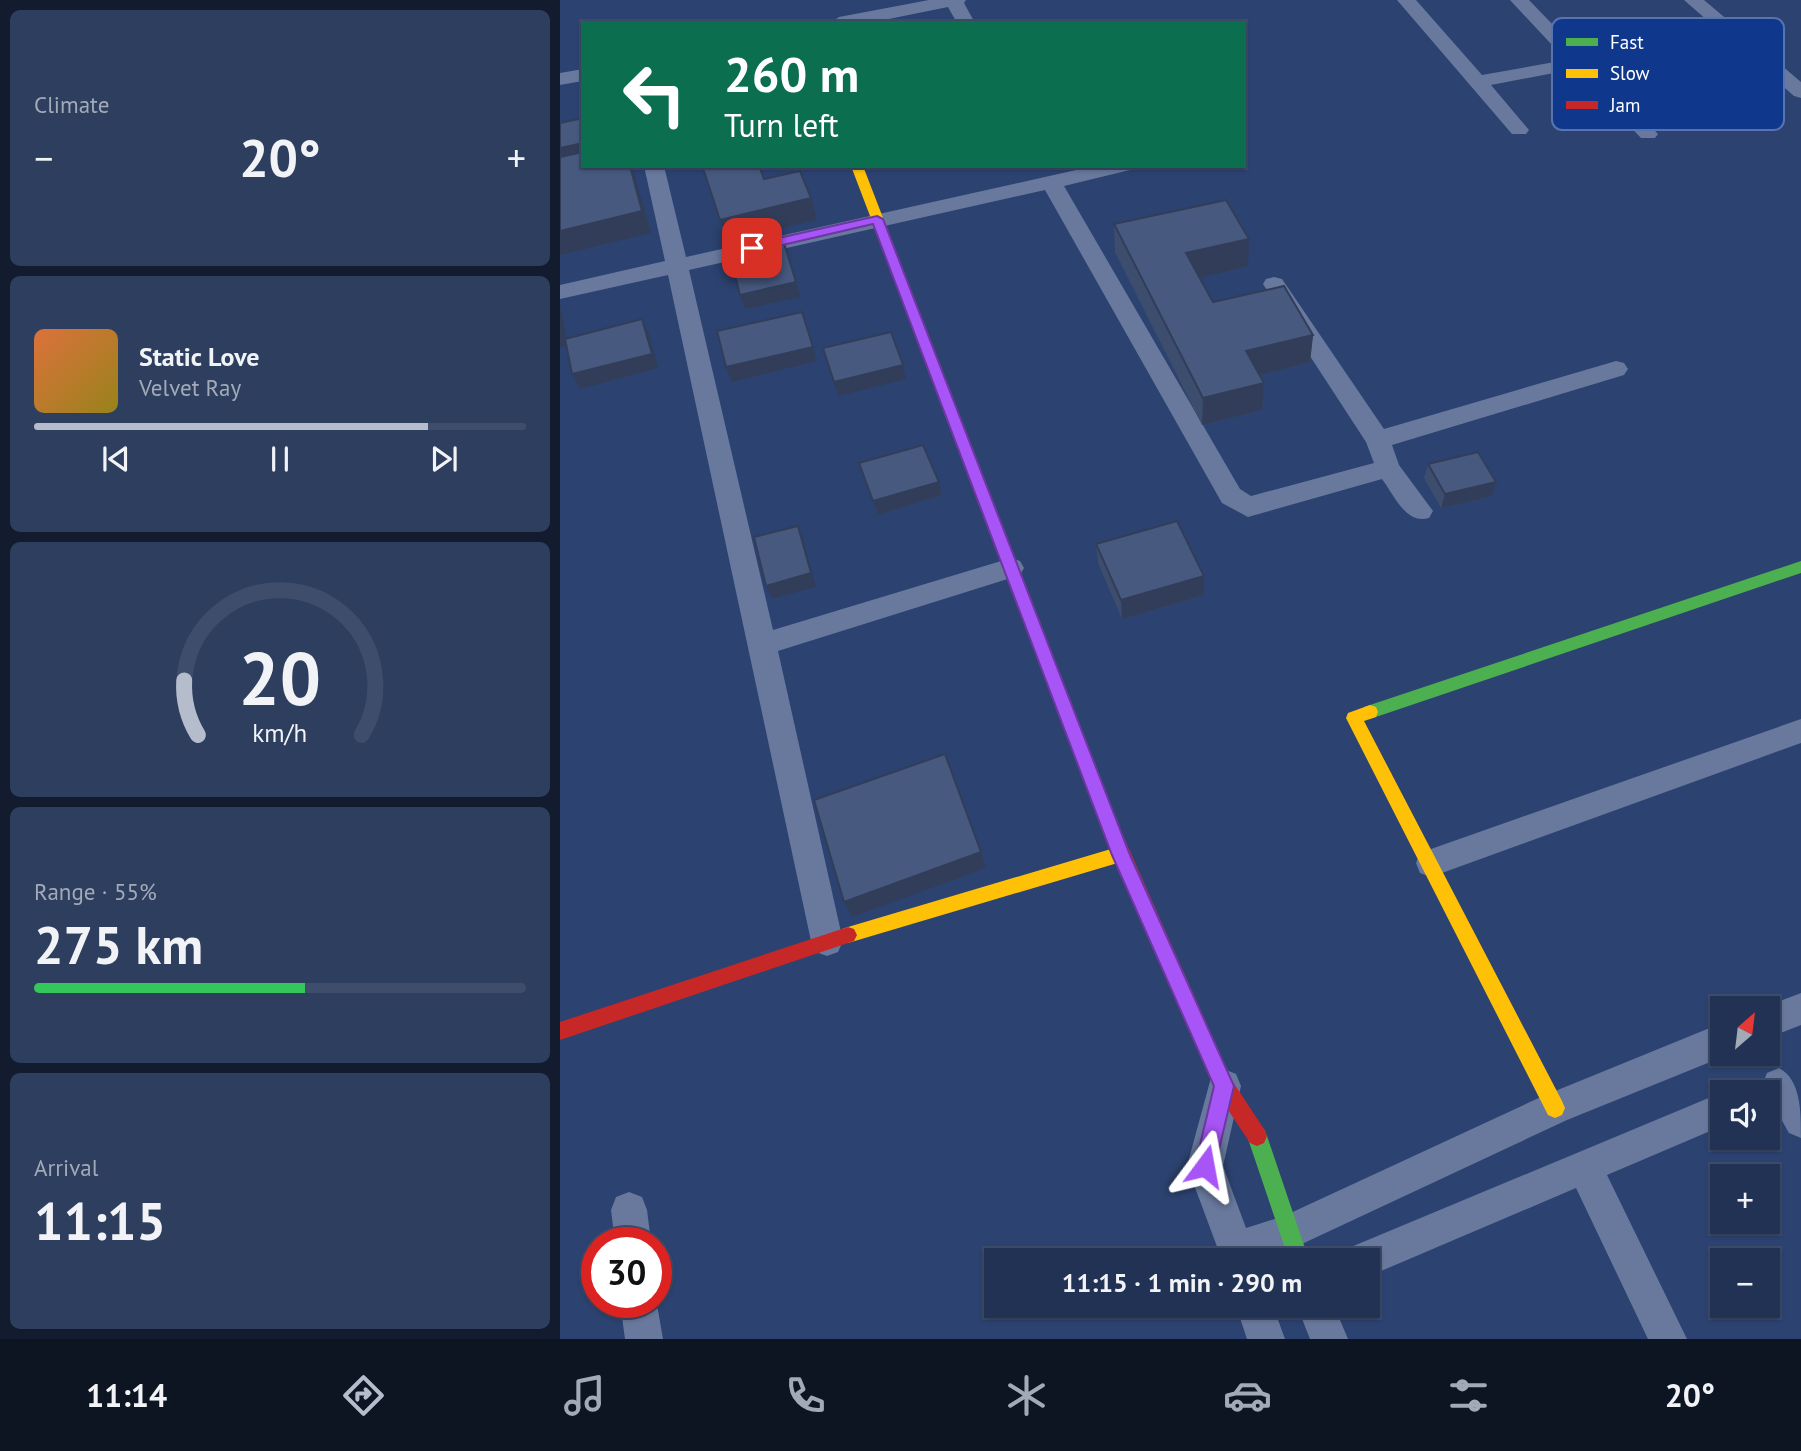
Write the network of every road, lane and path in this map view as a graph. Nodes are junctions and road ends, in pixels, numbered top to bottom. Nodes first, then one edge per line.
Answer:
1 (849, 0) edge
2 (955, 0) edge
3 (1406, 0) edge
4 (1519, 0) edge
5 (1693, 0) edge
6 (1714, 18) edge
7 (848, 21) edge
8 (965, 21) edge
9 (1552, 35) edge
10 (1552, 68) edge
11 (581, 75) edge
12 (1784, 78) edge
13 (560, 79) edge
14 (1478, 82) junction
15 (1801, 92) edge
16 (1519, 130) dead end
17 (1644, 130) edge
18 (1648, 134) dead end
19 (654, 168) edge
20 (858, 168) edge
21 (1114, 168) edge
22 (1051, 182) junction
23 (877, 219) junction
24 (678, 265) junction
25 (1274, 284) dead end
26 (560, 292) edge
27 (1616, 369) dead end
28 (1378, 440) junction
29 (1388, 468) junction
30 (1420, 510) dead end
31 (1801, 567) edge
32 (1011, 568) junction
33 (763, 644) junction
34 (1801, 731) edge
35 (1121, 855) junction
36 (1431, 863) junction
37 (827, 941) junction
38 (1801, 1009) edge
39 (1780, 1017) edge
40 (560, 1031) edge
41 (1710, 1046) edge
42 (1781, 1084) edge
43 (1224, 1086) junction
44 (1555, 1108) junction
45 (1710, 1114) edge
46 (1801, 1121) edge
47 (1584, 1167) junction
48 (1294, 1246) edge
49 (1235, 1248) edge
50 (1380, 1253) edge
51 (641, 1318) edge
52 (1259, 1318) edge
53 (1321, 1318) edge
54 (644, 1339) edge
55 (1266, 1339) edge
56 (1329, 1339) edge
57 (1668, 1339) edge

1 - 7 street
2 - 7 street
2 - 8 street
3 - 14 street
4 - 9 street
5 - 6 street
10 - 14 street
11 - 13 street
12 - 15 street
14 - 16 street
17 - 18 street
19 - 24 street
20 - 23 street
21 - 22 street
22 - 23 street
22 - 29 street
23 - 24 street
23 - 32 street
24 - 26 street
24 - 33 street
25 - 28 street
27 - 28 street
28 - 29 street
29 - 30 street
31 - 36 street
32 - 33 street
32 - 35 street
33 - 37 street
34 - 36 street
35 - 37 street
35 - 43 street
36 - 44 street
37 - 40 street
38 - 39 street
41 - 44 street
42 - 46 street
43 - 48 street
43 - 49 street
44 - 48 street
45 - 47 street
47 - 50 street
47 - 57 street
51 - 54 street
52 - 55 street
53 - 56 street

